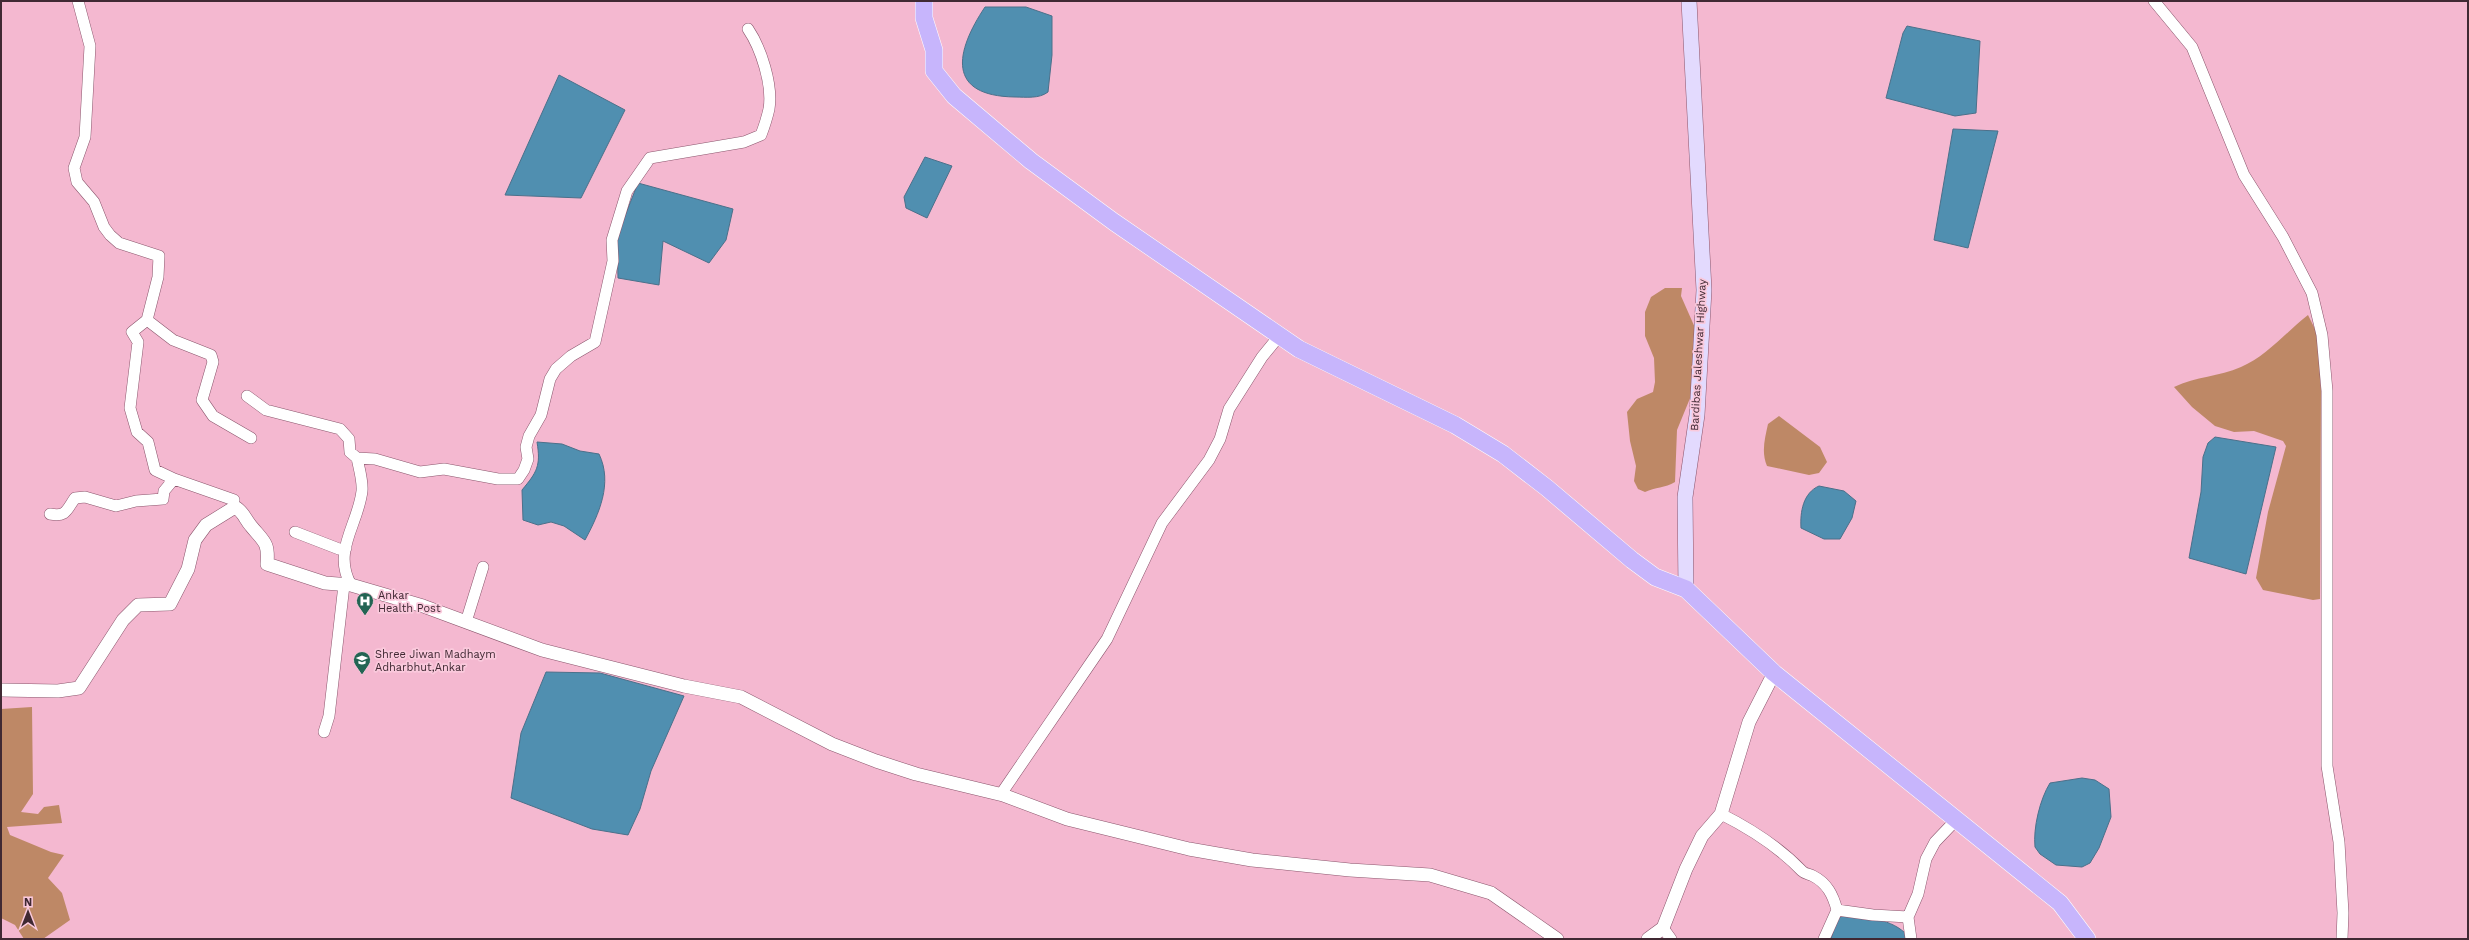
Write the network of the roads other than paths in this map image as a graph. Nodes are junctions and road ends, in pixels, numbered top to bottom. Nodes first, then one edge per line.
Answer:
1 (78, 1) edge
2 (924, 1) edge
3 (1689, 1) edge
4 (2154, 1) edge
5 (748, 29) dead end
6 (147, 320) junction
7 (1280, 335) junction
8 (247, 396) dead end
9 (250, 438) dead end
10 (357, 458) junction
11 (174, 479) junction
12 (234, 500) dead end
13 (50, 514) dead end
14 (295, 532) dead end
15 (346, 548) junction
16 (483, 567) dead end
17 (347, 585) junction
18 (1686, 589) junction
19 (466, 622) junction
20 (1774, 673) junction
21 (1, 690) edge
22 (324, 732) dead end
23 (1001, 794) junction
24 (1721, 814) junction
25 (1956, 820) junction
26 (1837, 910) junction
27 (1908, 917) junction
28 (1663, 928) junction
29 (1557, 939) edge
30 (1648, 939) edge
31 (1671, 939) edge
32 (1824, 939) edge
33 (1911, 939) edge
34 (2087, 939) edge
35 (2342, 939) edge

1 - 6 street
2 - 7 main road
3 - 18 main road, Bardibas Jaleshwar Highway
4 - 35 street
5 - 10 street
6 - 9 street
6 - 11 street
7 - 18 main road
7 - 23 street
8 - 10 street
10 - 15 street
11 - 12 street
11 - 13 street
14 - 15 street
15 - 17 street
16 - 19 street
17 - 19 street
17 - 21 street
17 - 22 street
18 - 20 main road
19 - 23 street
20 - 24 street
20 - 25 main road
23 - 29 street
24 - 26 street
24 - 28 street
25 - 27 street
25 - 34 main road
26 - 27 street
26 - 32 street
27 - 33 street
28 - 30 street
28 - 31 street

